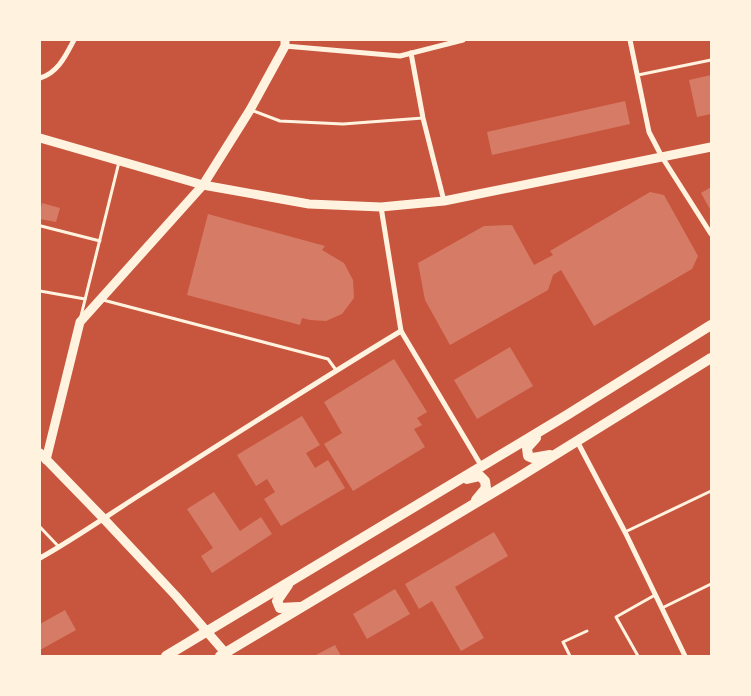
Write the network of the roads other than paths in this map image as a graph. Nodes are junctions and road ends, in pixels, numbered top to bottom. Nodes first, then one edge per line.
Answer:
1 (74, 40) edge
2 (463, 40) edge
3 (630, 40) edge
4 (285, 43) edge
5 (411, 53) junction
6 (711, 60) edge
7 (638, 75) junction
8 (40, 78) edge
9 (250, 110) junction
10 (424, 118) junction
11 (40, 138) edge
12 (711, 147) edge
13 (662, 157) junction
14 (120, 160) junction
15 (203, 185) junction
16 (444, 201) junction
17 (381, 207) junction
18 (41, 226) edge
19 (711, 234) edge
20 (100, 241) junction
21 (40, 291) edge
22 (85, 299) junction
23 (100, 299) junction
24 (80, 322) junction
25 (711, 325) edge
26 (401, 331) junction
27 (711, 358) edge
28 (336, 370) junction
29 (543, 430) junction
30 (577, 441) junction
31 (556, 454) junction
32 (43, 457) edge
33 (482, 466) junction
34 (457, 482) junction
35 (711, 491) edge
36 (471, 506) junction
37 (103, 518) junction
38 (40, 527) edge
39 (625, 532) junction
40 (59, 548) junction
41 (40, 558) edge
42 (290, 582) junction
43 (711, 584) edge
44 (655, 595) junction
45 (303, 606) junction
46 (661, 608) junction
47 (208, 631) junction
48 (587, 631) dead end
49 (224, 655) edge
50 (166, 656) edge
51 (570, 656) edge
52 (638, 656) edge
53 (685, 656) edge

1 - 8 street
2 - 5 street
3 - 7 street
4 - 5 street
4 - 9 street
5 - 10 street
6 - 7 lane
7 - 13 street
9 - 10 lane
9 - 15 street
10 - 16 street
11 - 14 street
12 - 13 street
13 - 16 street
13 - 19 street
14 - 15 street
14 - 20 lane
15 - 17 street
15 - 23 street
16 - 17 street
17 - 26 street
18 - 20 lane
20 - 22 lane
21 - 22 lane
22 - 24 lane
23 - 24 street
23 - 28 lane
24 - 32 street
25 - 29 main road
26 - 28 street
26 - 33 street
27 - 30 main road
28 - 37 street
29 - 31 main road
29 - 33 main road
30 - 31 main road
30 - 39 street
31 - 36 main road
32 - 37 street
33 - 34 main road
34 - 36 main road
34 - 42 main road
35 - 39 lane
36 - 45 main road
37 - 40 street
37 - 47 street
38 - 40 lane
39 - 44 street
40 - 41 street
42 - 45 main road
42 - 47 main road
43 - 46 lane
44 - 46 street
44 - 52 lane
45 - 49 main road
46 - 53 street
47 - 49 street
47 - 50 main road
48 - 51 lane

